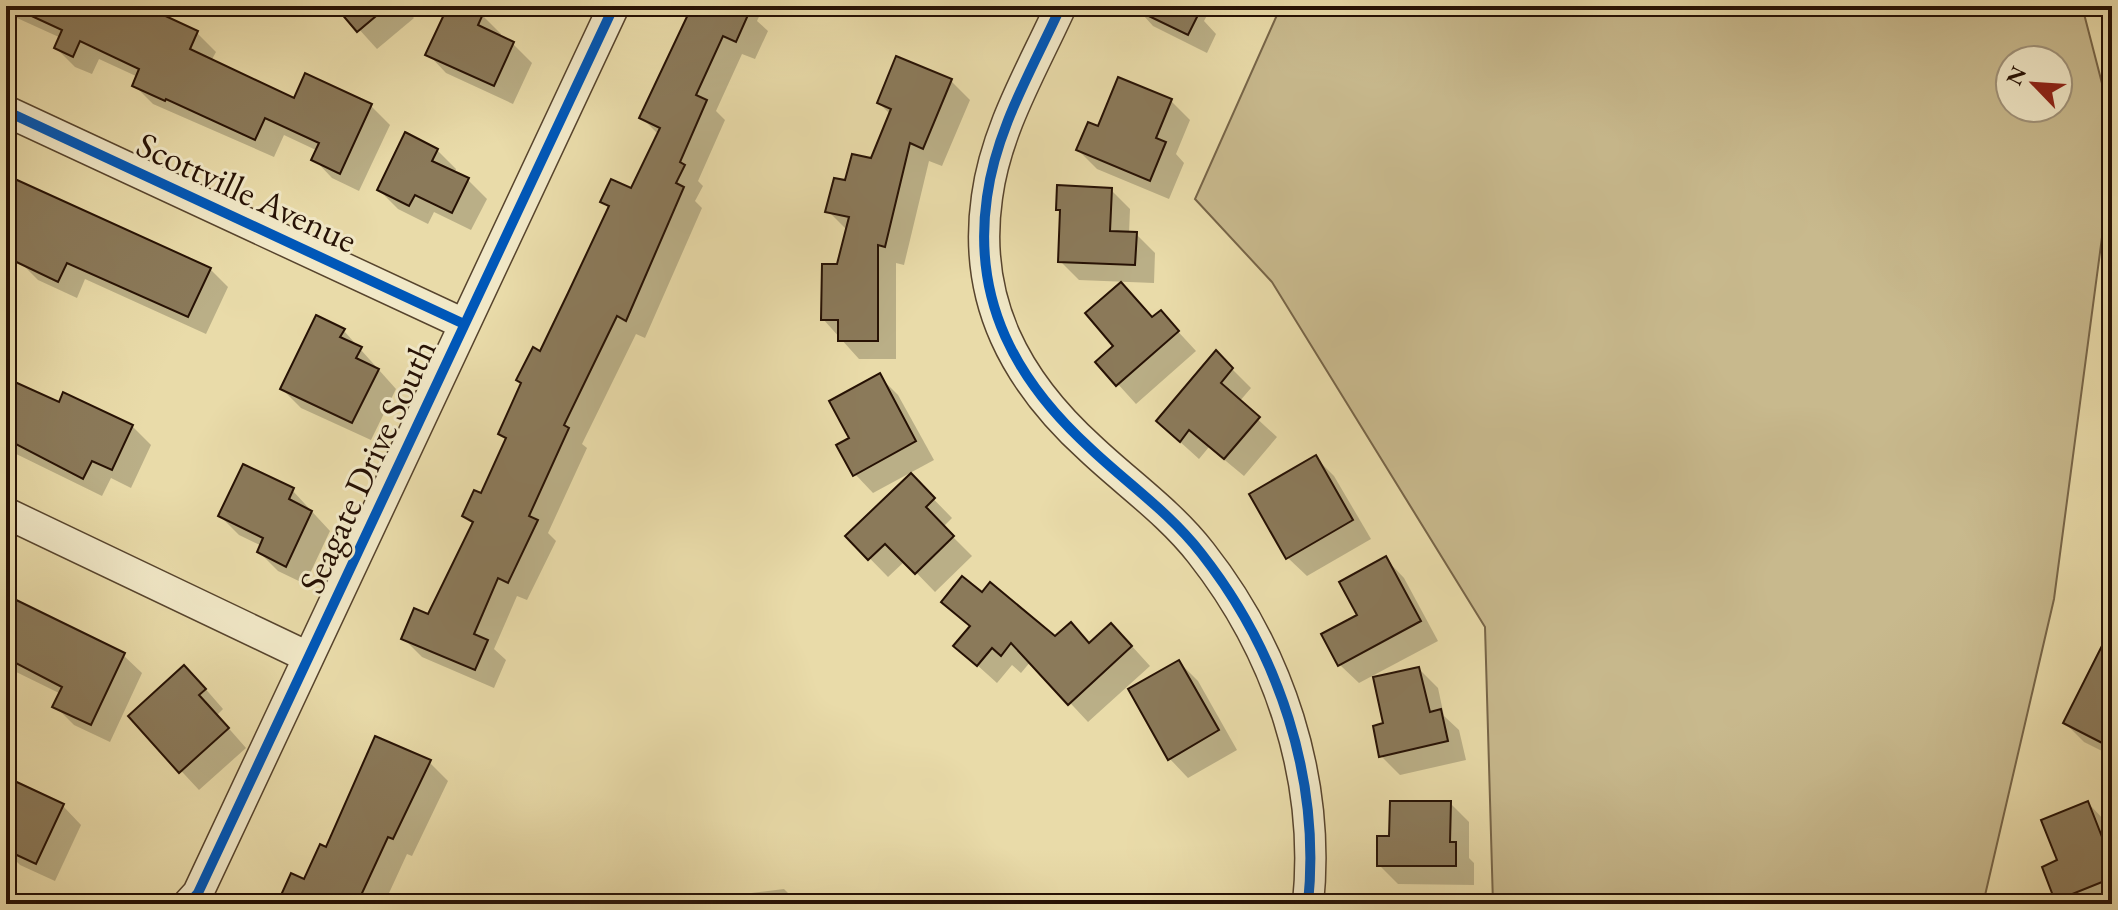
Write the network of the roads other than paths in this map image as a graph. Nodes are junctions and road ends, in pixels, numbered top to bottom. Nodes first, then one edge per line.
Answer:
1 (614, 6) edge
2 (1061, 6) edge
3 (6, 111) edge
4 (464, 324) junction
5 (6, 513) edge
6 (308, 657) junction
7 (188, 904) edge
8 (1308, 904) edge

1 - 4 street, Seagate Drive South
2 - 8 street
3 - 4 street, Scottville Avenue
4 - 6 street, Seagate Drive South
5 - 6 street
6 - 7 street, Seagate Drive South

